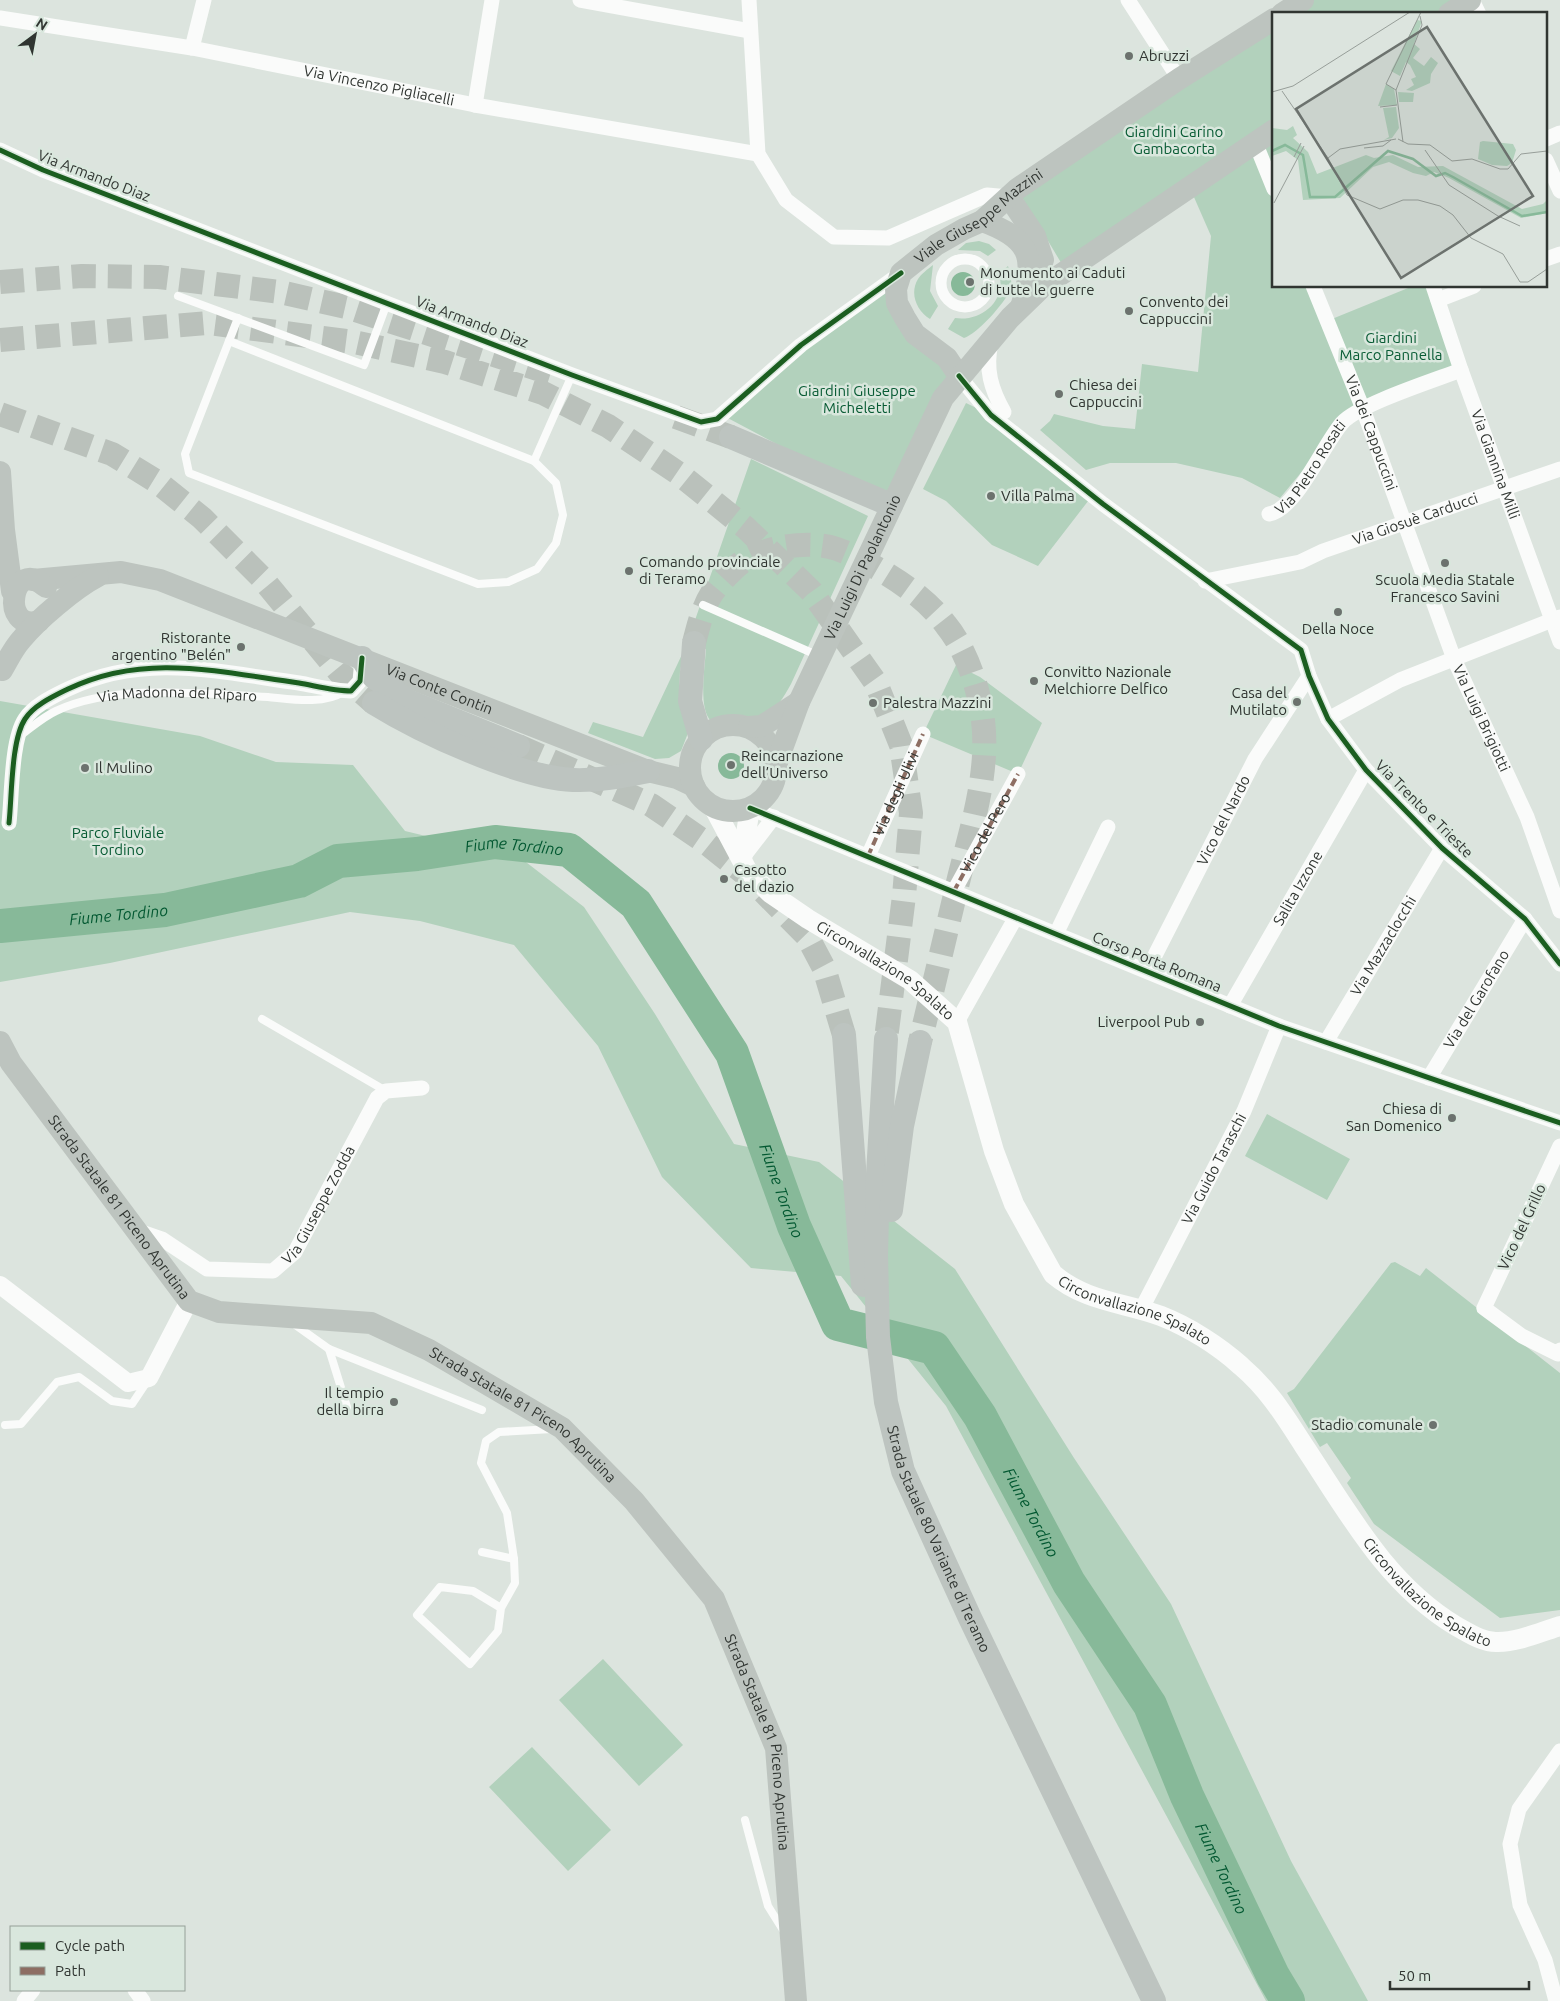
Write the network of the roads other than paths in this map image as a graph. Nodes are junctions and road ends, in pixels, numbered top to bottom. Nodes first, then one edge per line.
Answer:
1 (204, 0) edge
2 (492, 0) edge
3 (580, 0) edge
4 (750, 0) edge
5 (1128, 0) edge
6 (1303, 0) edge
7 (1471, 0) edge
8 (1285, 12) edge
9 (1452, 12) edge
10 (1478, 12) edge
11 (0, 18) edge
12 (1272, 20) edge
13 (750, 31) junction
14 (192, 48) junction
15 (1179, 79) junction
16 (475, 105) junction
17 (1272, 131) edge
18 (1560, 133) edge
19 (1548, 138) edge
20 (1255, 142) junction
21 (0, 150) edge
22 (758, 154) junction
23 (8, 158) edge
24 (1548, 164) edge
25 (1272, 184) edge
26 (1560, 191) edge
27 (1009, 196) junction
28 (982, 221) junction
29 (1560, 254) edge
30 (1548, 258) edge
31 (901, 273) junction
32 (1041, 288) junction
33 (1314, 288) edge
34 (1463, 288) edge
35 (1435, 293) edge
36 (178, 296) dead end
37 (388, 303) junction
38 (1022, 304) junction
39 (976, 305) joint
40 (238, 318) junction
41 (993, 337) junction
42 (229, 341) junction
43 (965, 369) junction
44 (1461, 370) junction
45 (572, 375) junction
46 (1363, 409) junction
47 (1004, 412) dead end
48 (731, 437) tunnel mouth
49 (534, 461) junction
50 (1560, 469) edge
51 (0, 472) edge
52 (1503, 488) junction
53 (891, 504) junction
54 (1269, 514) dead end
55 (1404, 523) junction
56 (105, 572) junction
57 (1205, 580) junction
58 (21, 590) junction
59 (703, 605) dead end
60 (43, 618) junction
61 (1556, 618) edge
62 (1560, 642) edge
63 (694, 643) tunnel mouth
64 (821, 657) junction
65 (362, 658) junction
66 (1454, 659) junction
67 (1, 676) edge
68 (1309, 676) junction
69 (345, 691) junction
70 (799, 702) junction
71 (374, 703) tunnel mouth
72 (1328, 719) junction
73 (749, 727) junction
74 (923, 734) dead end
75 (17, 738) junction
76 (518, 746) tunnel mouth
77 (696, 749) junction
78 (776, 765) junction
79 (1366, 770) junction
80 (654, 772) junction
81 (1018, 774) dead end
82 (694, 786) junction
83 (713, 806) junction
84 (750, 808) junction
85 (774, 818) junction
86 (9, 823) dead end
87 (1108, 826) dead end
88 (1442, 848) junction
89 (868, 856) junction
90 (742, 860) junction
91 (954, 892) junction
92 (1560, 911) edge
93 (1016, 917) junction
94 (1524, 919) junction
95 (1056, 934) junction
96 (1560, 964) edge
97 (1147, 971) junction
98 (1230, 1006) junction
99 (262, 1019) dead end
100 (957, 1022) junction
101 (1279, 1026) junction
102 (844, 1035) tunnel mouth
103 (886, 1039) tunnel mouth
104 (0, 1042) edge
105 (920, 1042) tunnel mouth
106 (1326, 1042) junction
107 (1429, 1078) junction
108 (422, 1088) dead end
109 (386, 1090) junction
110 (1560, 1123) edge
111 (1560, 1146) edge
112 (134, 1229) junction
113 (875, 1254) junction
114 (0, 1285) edge
115 (189, 1301) junction
116 (1141, 1310) junction
117 (285, 1317) junction
118 (329, 1349) junction
119 (1560, 1350) edge
120 (149, 1378) junction
121 (347, 1407) dead end
122 (482, 1410) dead end
123 (5, 1425) dead end
124 (562, 1428) junction
125 (482, 1552) dead end
126 (514, 1559) junction
127 (501, 1608) junction
128 (1560, 1626) edge
129 (1560, 1750) edge
130 (745, 1820) dead end
131 (791, 1945) junction
132 (32, 1991) edge
133 (24, 2001) edge
134 (796, 2001) edge
135 (1154, 2001) edge
136 (1556, 2001) edge

1 - 14 street
2 - 16 street
3 - 13 street
4 - 13 street
5 - 15 street
6 - 8 main road
7 - 9 main road
7 - 10 street
11 - 14 street, Via Vincenzo Pigliacelli
12 - 15 main road, Viale Giuseppe Mazzini
13 - 22 street
14 - 16 street, Via Vincenzo Pigliacelli
15 - 27 main road, Viale Giuseppe Mazzini
16 - 22 street, Via Vincenzo Pigliacelli
17 - 20 main road
18 - 19 street
20 - 25 street
20 - 32 main road
21 - 23 street, Via Armando Diaz
22 - 27 street
23 - 37 street, Via Armando Diaz
24 - 26 street
27 - 28 main road, Viale Giuseppe Mazzini
27 - 32 main road
28 - 31 main road, Viale Giuseppe Mazzini
28 - 38 main road
29 - 30 street
31 - 43 main road, Viale Giuseppe Mazzini
31 - 45 street, Via Armando Diaz
32 - 38 main road
33 - 46 street, Via dei Cappuccini
34 - 35 street
35 - 44 street, Via Giannina Milli
36 - 40 lane
37 - 40 lane
37 - 45 street, Via Armando Diaz
38 - 41 main road
39 - 39 street
40 - 42 lane
41 - 43 main road
41 - 47 street
42 - 49 lane
42 - 49 lane
43 - 53 main road, Via Luigi Di Paolantonio
43 - 57 street
44 - 46 street, Via Pietro Rosati
44 - 52 street, Via Giannina Milli
45 - 49 lane
46 - 54 street, Via Pietro Rosati
46 - 55 street, Via dei Cappuccini
48 - 53 highway
50 - 52 street, Via Giosuè Carducci
51 - 58 main road
52 - 55 street, Via Giosuè Carducci
52 - 61 street, Via Giannina Milli
53 - 64 main road, Via Luigi Di Paolantonio
55 - 57 street, Via Giosuè Carducci
55 - 66 street, Via Luigi Brigiotti
56 - 58 main road, Via Conte Contin
56 - 60 main road
56 - 65 main road, Via Conte Contin
57 - 68 street, Via Trento e Trieste
58 - 60 main road
58 - 60 main road
58 - 67 main road
59 - 64 lane
60 - 67 main road
61 - 62 street, Via Giannina Milli
61 - 66 street
63 - 77 highway
64 - 70 main road, Via Luigi Di Paolantonio
65 - 69 street
65 - 76 highway
65 - 80 main road, Via Conte Contin
66 - 72 street
66 - 92 street, Via Luigi Brigiotti
68 - 72 street, Via Trento e Trieste
68 - 97 street, Vico del Nardo
69 - 75 lane, Via Madonna del Riparo
69 - 75 street, Via Madonna del Riparo
70 - 73 main road
70 - 78 main road, Via Luigi Di Paolantonio
71 - 80 highway
72 - 79 street, Via Trento e Trieste
73 - 77 main road
73 - 78 main road
74 - 89 street, Via degli Ulivi
75 - 86 street, Via Madonna del Riparo
77 - 80 main road
77 - 82 main road
78 - 84 main road
79 - 88 street, Via Trento e Trieste
79 - 98 street, Salita Izzone
80 - 82 main road, Via Conte Contin
81 - 91 street, Vico del Pero
82 - 83 main road
83 - 84 main road
83 - 90 main road, Circonvallazione Spalato
84 - 85 street, Corso Porta Romana
84 - 90 main road
85 - 89 street, Corso Porta Romana
85 - 90 street
87 - 95 street
88 - 94 street, Via Trento e Trieste
88 - 106 street, Via Mazzaclocchi
89 - 91 street, Corso Porta Romana
90 - 100 main road, Circonvallazione Spalato
91 - 93 street, Corso Porta Romana
93 - 95 street, Corso Porta Romana
93 - 100 street
94 - 96 street, Via Trento e Trieste
94 - 107 street, Via del Garofano
95 - 97 street, Corso Porta Romana
97 - 98 street, Corso Porta Romana
98 - 101 street, Corso Porta Romana
99 - 109 lane
100 - 116 main road, Circonvallazione Spalato
101 - 106 street, Corso Porta Romana
101 - 116 street, Via Guido Taraschi
102 - 113 highway
103 - 113 highway
104 - 112 main road, Strada Statale 81 Piceno Aprutina
105 - 113 highway
106 - 107 street, Corso Porta Romana
107 - 110 street, Corso Porta Romana
108 - 109 street
109 - 112 street, Via Giuseppe Zodda
111 - 119 street, Vico del Grillo
112 - 115 main road, Strada Statale 81 Piceno Aprutina
113 - 135 highway, Strada Statale 80 Variante di Teramo
114 - 120 street
115 - 117 main road, Strada Statale 81 Piceno Aprutina
115 - 120 street
116 - 128 main road, Circonvallazione Spalato
117 - 118 lane
117 - 124 main road, Strada Statale 81 Piceno Aprutina
118 - 121 lane
118 - 122 lane
120 - 123 lane
124 - 126 lane
124 - 131 main road, Strada Statale 81 Piceno Aprutina
125 - 126 lane
126 - 127 lane
127 - 127 lane
129 - 136 street
130 - 131 lane
131 - 134 main road, Strada Statale 81 Piceno Aprutina
132 - 133 street

